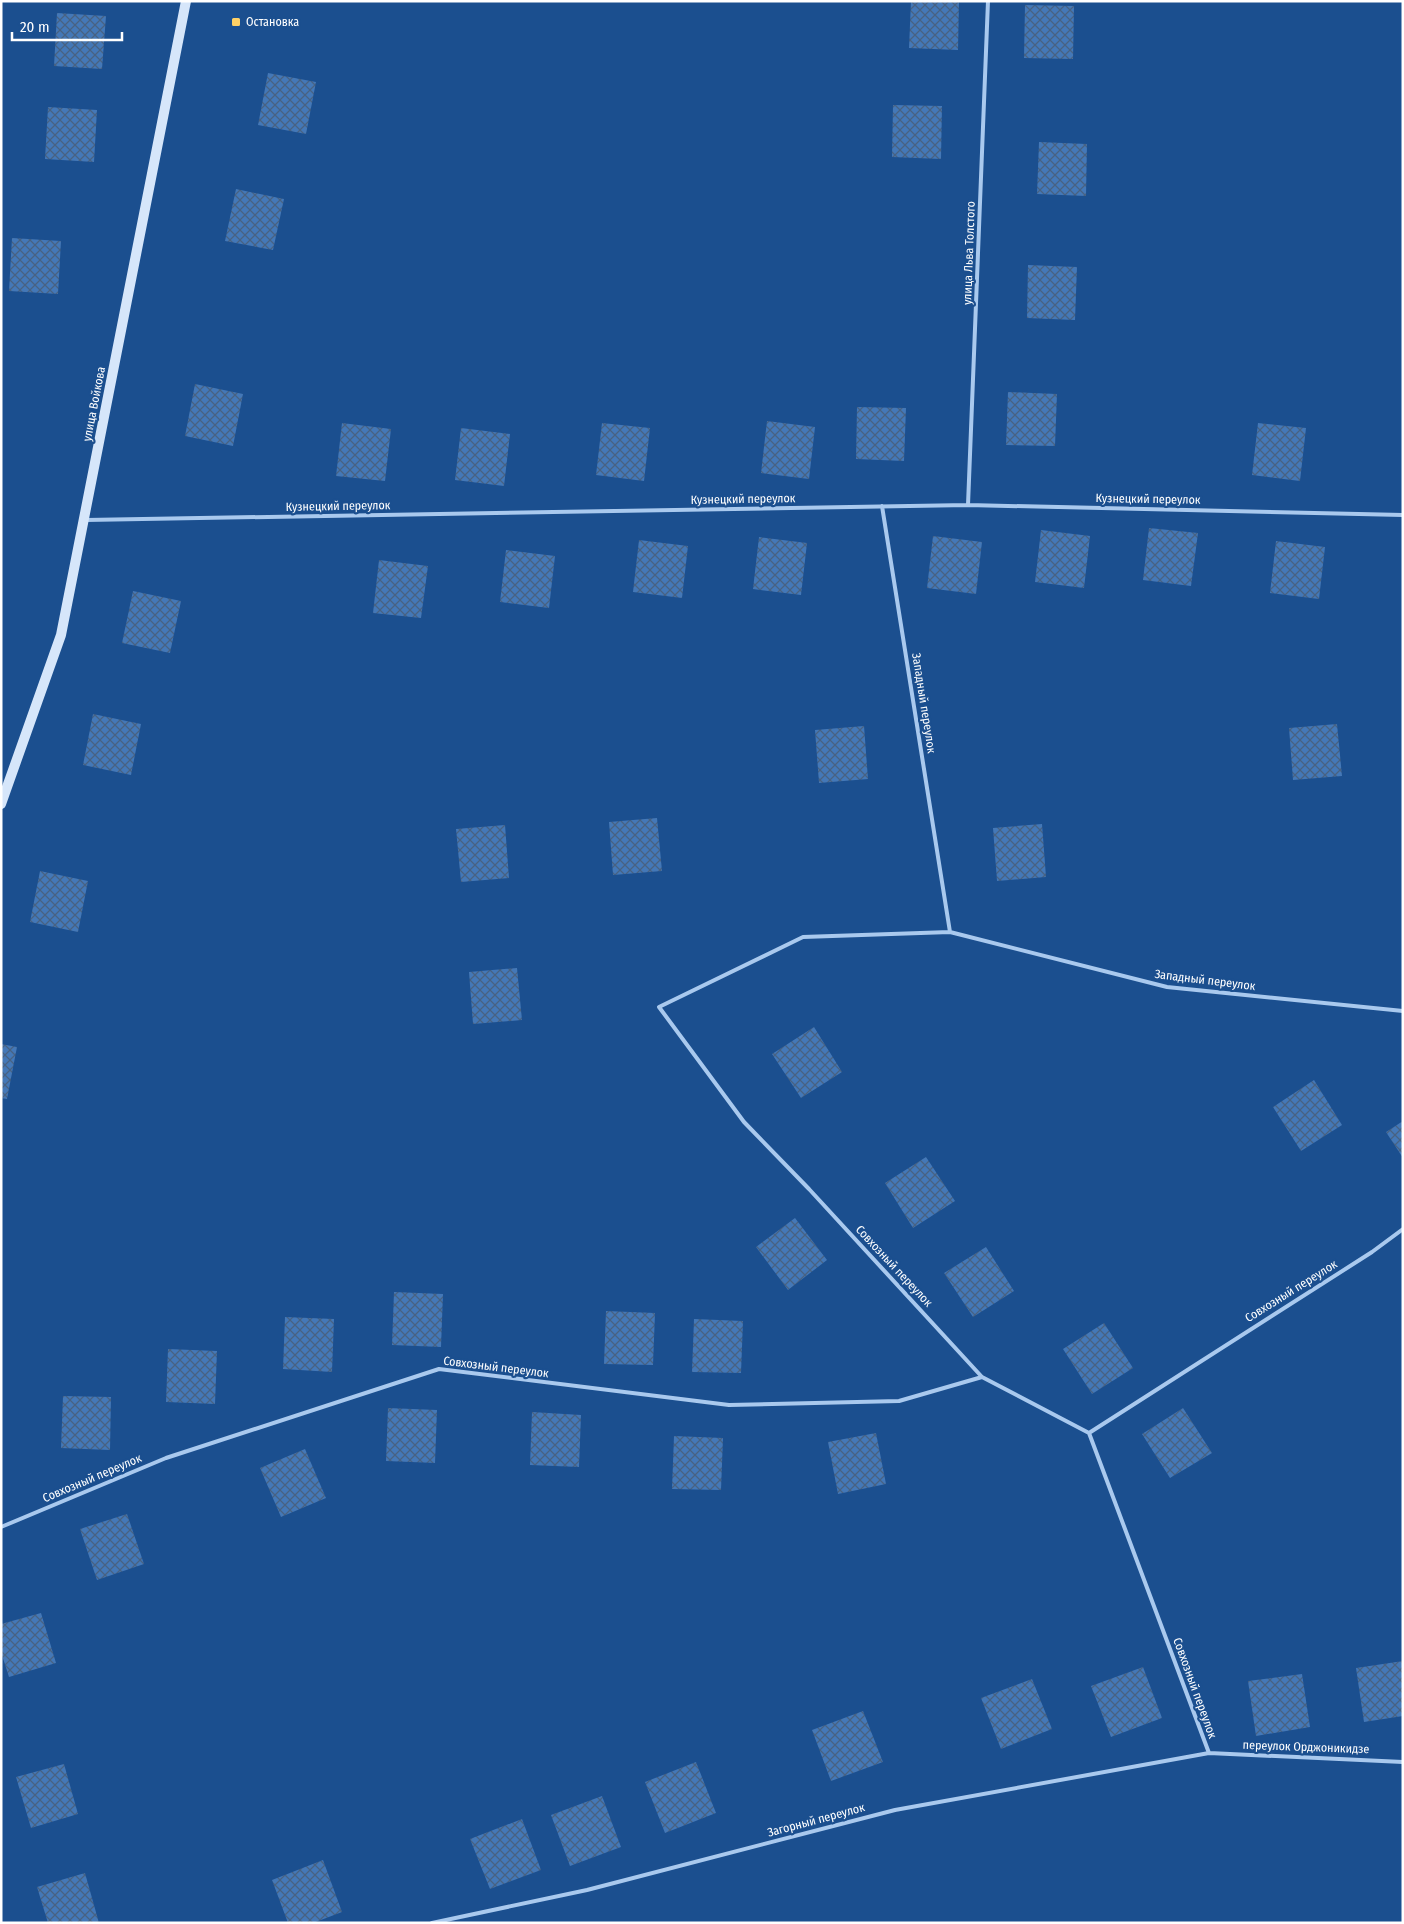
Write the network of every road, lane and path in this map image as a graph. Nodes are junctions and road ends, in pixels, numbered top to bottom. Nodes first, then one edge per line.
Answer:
1 (186, 1) edge
2 (988, 1) edge
3 (968, 505) junction
4 (882, 506) junction
5 (1403, 516) edge
6 (83, 520) junction
7 (1, 804) edge
8 (950, 932) junction
9 (659, 1007) joint
10 (1403, 1011) edge
11 (1403, 1229) edge
12 (982, 1377) junction
13 (1089, 1433) junction
14 (1, 1527) edge
15 (1209, 1753) junction
16 (1403, 1762) edge
17 (432, 1923) edge

1 - 6 street, улица Войкова
2 - 3 lane, улица Льва Толстого
3 - 4 lane, Кузнецкий переулок
3 - 5 lane, Кузнецкий переулок
4 - 6 lane, Кузнецкий переулок
4 - 8 lane, Западный переулок
6 - 7 street, улица Войкова
8 - 9 lane, Западный переулок
8 - 10 lane, Западный переулок
9 - 12 lane, Совхозный переулок
11 - 13 lane, Совхозный переулок
12 - 13 lane, Совхозный переулок
12 - 14 lane, Совхозный переулок
13 - 15 lane, Совхозный переулок
15 - 16 lane, переулок Орджоникидзе
15 - 17 lane, Загорный переулок

